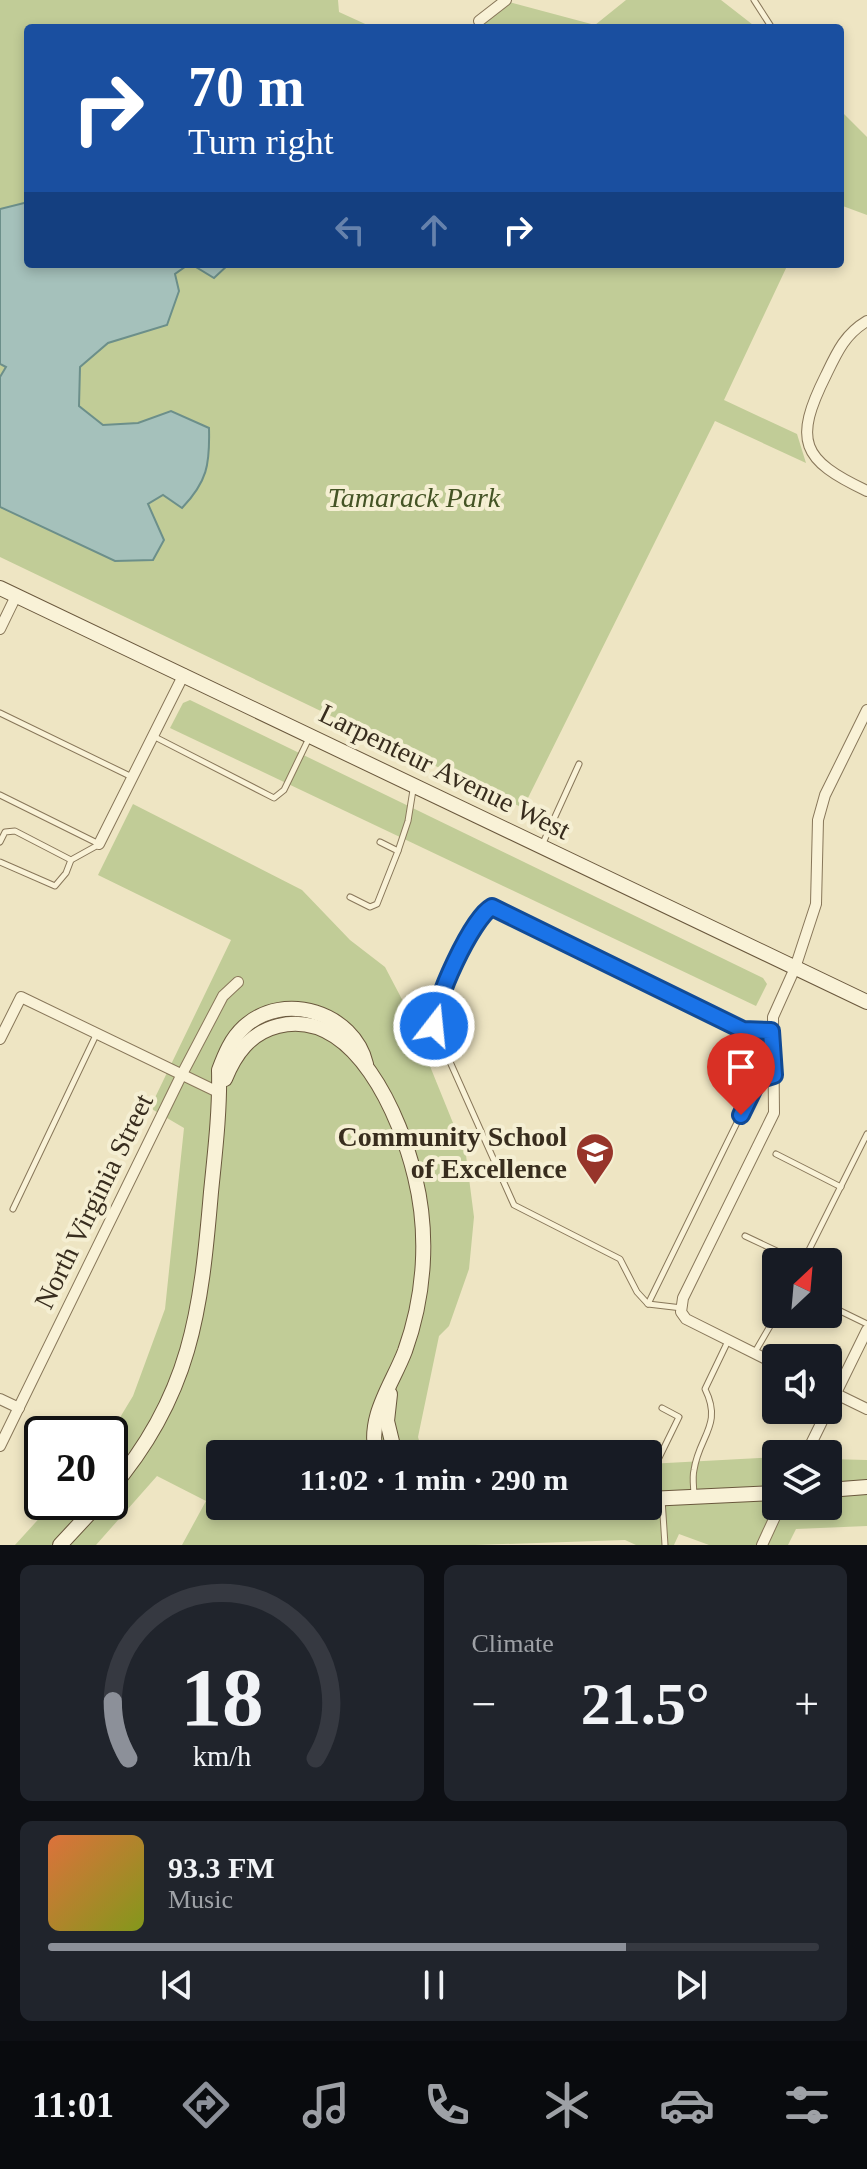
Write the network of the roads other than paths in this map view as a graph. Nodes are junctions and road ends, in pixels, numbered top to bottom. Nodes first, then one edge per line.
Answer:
1 (506, 0) edge
2 (754, 0) edge
3 (479, 21) dead end
4 (769, 24) edge
5 (867, 321) edge
6 (867, 491) edge
7 (0, 588) edge
8 (16, 596) junction
9 (0, 629) edge
10 (184, 674) junction
11 (867, 710) edge
12 (0, 713) edge
13 (310, 735) junction
14 (153, 736) junction
15 (579, 764) dead end
16 (132, 777) junction
17 (414, 785) junction
18 (0, 795) edge
19 (0, 842) edge
20 (380, 842) dead end
21 (99, 844) junction
22 (542, 846) junction
23 (398, 851) junction
24 (71, 860) junction
25 (0, 862) edge
26 (350, 897) dead end
27 (795, 968) junction
28 (238, 982) dead end
29 (867, 1002) edge
30 (771, 1031) junction
31 (96, 1035) junction
32 (0, 1039) edge
33 (774, 1075) junction
34 (181, 1076) junction
35 (220, 1093) junction
36 (867, 1134) edge
37 (776, 1154) dead end
38 (841, 1187) junction
39 (13, 1209) dead end
40 (745, 1236) dead end
41 (771, 1248) edge
42 (808, 1248) edge
43 (648, 1304) junction
44 (682, 1310) junction
45 (842, 1312) edge
46 (867, 1324) edge
47 (769, 1328) edge
48 (867, 1330) edge
49 (729, 1340) junction
50 (754, 1353) junction
51 (762, 1357) edge
52 (842, 1374) edge
53 (392, 1382) junction
54 (842, 1397) edge
55 (0, 1399) edge
56 (19, 1408) junction
57 (662, 1408) dead end
58 (867, 1409) edge
59 (376, 1440) edge
60 (392, 1440) edge
61 (0, 1446) edge
62 (662, 1452) edge
63 (128, 1466) edge
64 (867, 1487) edge
65 (842, 1489) edge
66 (762, 1494) edge
67 (694, 1497) junction
68 (662, 1499) edge
69 (83, 1520) edge
70 (658, 1520) edge
71 (774, 1520) edge
72 (60, 1545) edge
73 (665, 1545) edge
74 (762, 1545) edge

1 - 3 street
2 - 4 lane
5 - 6 street
7 - 8 street, Larpenteur Avenue West
8 - 9 street
8 - 10 street, Larpenteur Avenue West
10 - 13 street, Larpenteur Avenue West
10 - 14 street
11 - 27 street
12 - 16 lane
13 - 14 lane
13 - 17 street, Larpenteur Avenue West
14 - 16 street
15 - 22 lane
16 - 21 street
17 - 22 street, Larpenteur Avenue West
17 - 23 lane
18 - 21 lane
19 - 24 lane
20 - 23 lane
21 - 24 lane
22 - 27 street, Larpenteur Avenue West
23 - 26 lane
24 - 25 lane
27 - 29 street, Larpenteur Avenue West
27 - 30 street
28 - 34 street, North Virginia Street
30 - 33 street
30 - 43 lane
31 - 32 street
31 - 34 street
31 - 39 lane
33 - 43 lane
33 - 44 street
34 - 35 street
34 - 56 street, North Virginia Street
35 - 53 street
35 - 63 street
36 - 38 lane
37 - 38 lane
38 - 42 lane
40 - 41 lane
43 - 44 lane
44 - 49 street
45 - 46 lane
47 - 50 lane
48 - 52 street
49 - 50 street
49 - 67 lane
50 - 51 street
53 - 59 street
53 - 60 street
54 - 58 street
55 - 56 street
56 - 61 street, North Virginia Street
57 - 62 lane
64 - 65 street
66 - 67 street
67 - 68 street
69 - 72 street
70 - 73 lane
71 - 74 street

